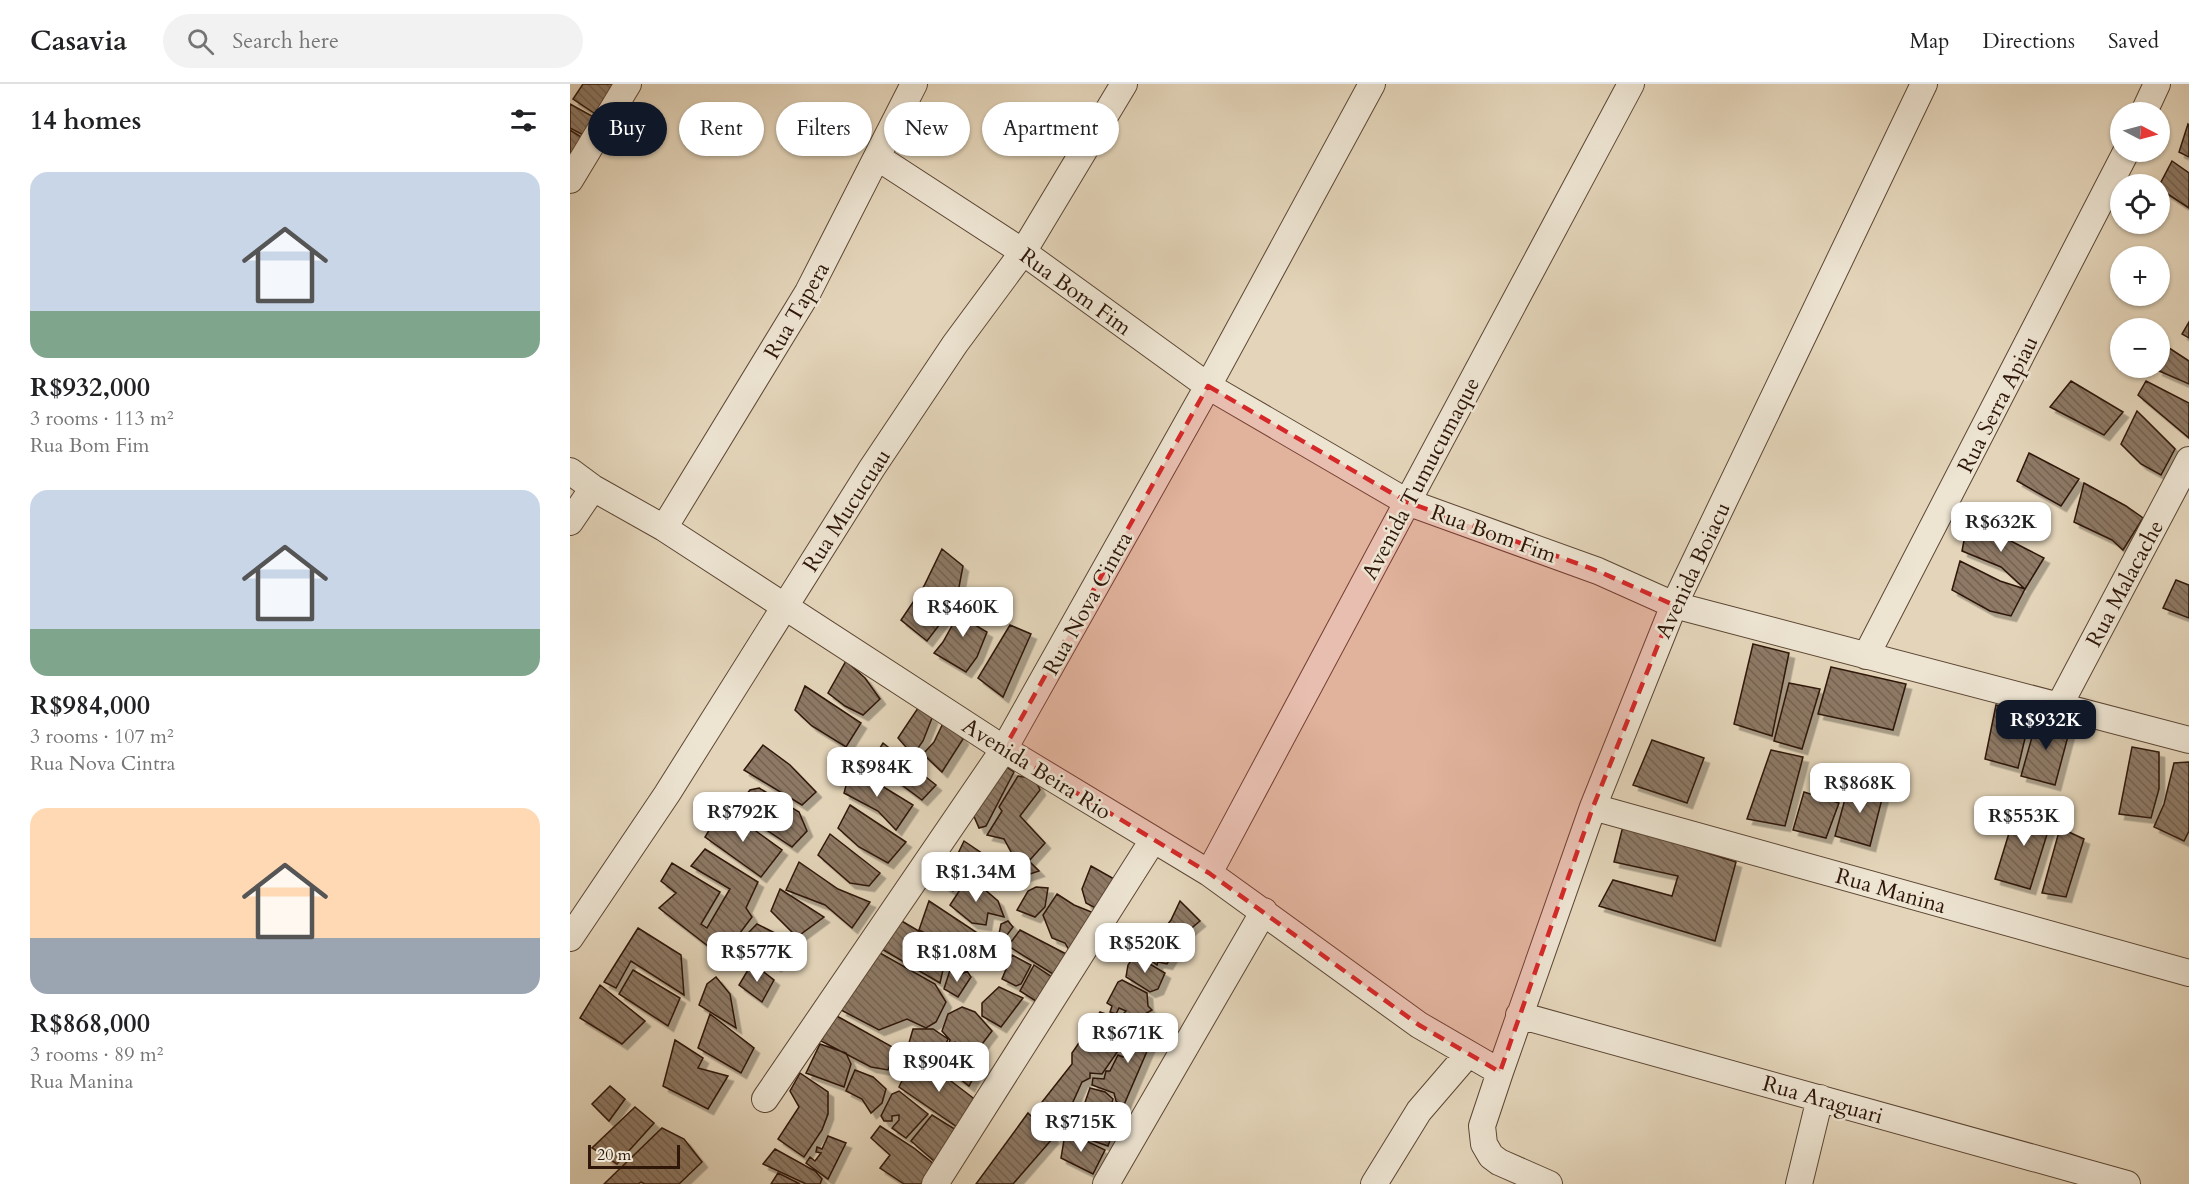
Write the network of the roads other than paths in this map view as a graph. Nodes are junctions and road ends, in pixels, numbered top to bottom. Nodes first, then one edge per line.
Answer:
1 (628, 84) edge
2 (914, 84) edge
3 (1124, 84) edge
4 (1372, 84) edge
5 (1631, 84) edge
6 (1924, 84) edge
7 (2157, 84) edge
8 (2149, 102) edge
9 (877, 157) junction
10 (2121, 162) edge
11 (570, 180) edge
12 (1023, 252) junction
13 (1208, 386) junction
14 (2189, 460) edge
15 (570, 471) edge
16 (593, 488) junction
17 (1407, 502) junction
18 (570, 522) edge
19 (664, 528) junction
20 (1674, 605) junction
21 (784, 607) junction
22 (1866, 656) junction
23 (2058, 706) junction
24 (2189, 740) edge
25 (1004, 749) junction
26 (1593, 807) junction
27 (1153, 840) junction
28 (1209, 873) junction
29 (1264, 911) junction
30 (570, 938) edge
31 (2189, 973) edge
32 (1519, 1015) junction
33 (1468, 1054) junction
34 (1500, 1072) junction
35 (1820, 1098) junction
36 (765, 1099) dead end
37 (935, 1184) edge
38 (1106, 1184) edge
39 (1374, 1184) edge
40 (1549, 1184) edge
41 (1799, 1184) edge
42 (2127, 1184) edge

1 - 11 street
2 - 9 street, Rua Tapera
3 - 12 street, Rua Mucucuau
4 - 13 street, Rua Nova Cintra
5 - 17 street, Avenida Tumucumaque
6 - 20 street, Avenida Boiacu
7 - 8 street
9 - 12 street, Rua Bom Fim
9 - 19 street, Rua Tapera
10 - 22 street, Rua Serra Apiau
12 - 13 street, Rua Bom Fim
12 - 21 street, Rua Mucucuau
13 - 17 street, Rua Bom Fim
13 - 25 street, Rua Nova Cintra
14 - 23 street, Rua Malacache
15 - 16 street, Avenida Beira Rio
16 - 18 street
16 - 19 street, Avenida Beira Rio
17 - 20 street, Rua Bom Fim
17 - 28 street, Avenida Tumucumaque
19 - 21 street, Avenida Beira Rio
20 - 22 street, Rua Bom Fim
20 - 26 street, Avenida Boiacu
21 - 25 street, Avenida Beira Rio
21 - 30 street, Rua Mucucuau
22 - 23 street, Rua Bom Fim
23 - 24 street, Rua Bom Fim
25 - 27 street, Avenida Beira Rio
25 - 36 street, Rua Nova Cintra
26 - 31 street, Rua Manina
26 - 32 street, Avenida Boiacu
27 - 28 street, Avenida Beira Rio
27 - 37 street
28 - 29 street, Avenida Beira Rio
29 - 33 street, Avenida Beira Rio
29 - 38 street
32 - 34 street, Avenida Boiacu
32 - 35 street, Rua Araguari
33 - 34 street, Avenida Beira Rio
33 - 39 street
34 - 40 street, Avenida Boiacu
35 - 41 street
35 - 42 street, Rua Araguari

